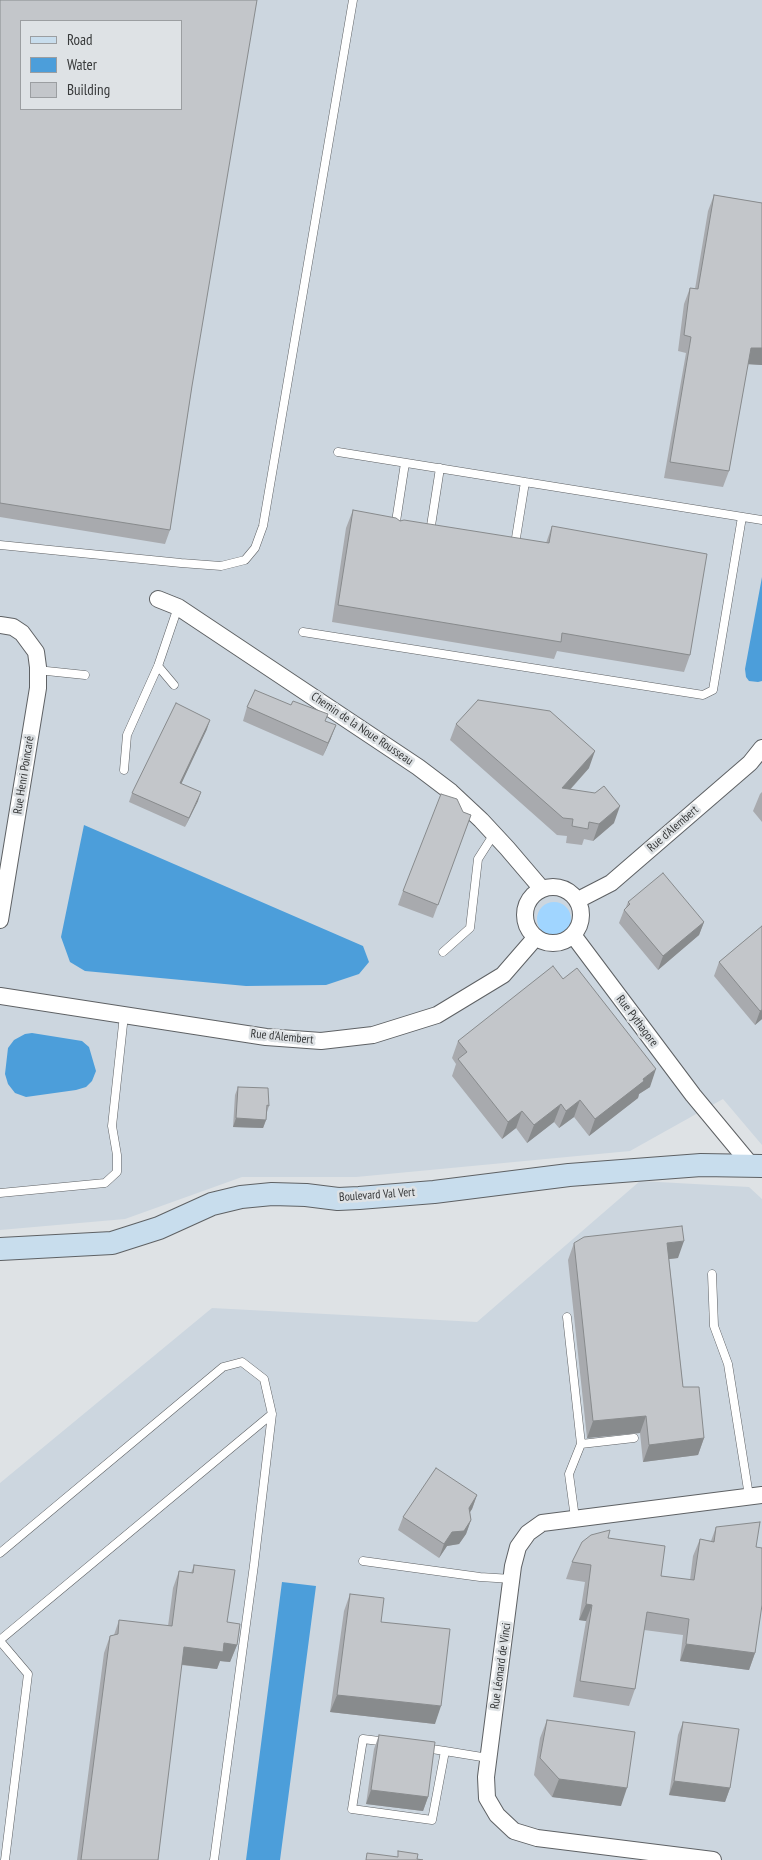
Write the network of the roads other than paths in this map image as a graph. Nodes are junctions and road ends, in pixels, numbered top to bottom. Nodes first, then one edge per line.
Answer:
1 (353, 0) edge
2 (338, 452) dead end
3 (406, 462) junction
4 (440, 468) junction
5 (525, 482) junction
6 (742, 517) junction
7 (762, 520) edge
8 (430, 532) edge
9 (394, 533) edge
10 (515, 544) edge
11 (0, 545) edge
12 (158, 599) dead end
13 (178, 608) junction
14 (0, 624) edge
15 (303, 632) dead end
16 (158, 666) junction
17 (37, 670) junction
18 (85, 675) dead end
19 (174, 685) dead end
20 (762, 748) edge
21 (124, 770) dead end
22 (494, 834) junction
23 (542, 889) junction
24 (578, 900) junction
25 (0, 920) edge
26 (573, 935) junction
27 (536, 937) junction
28 (443, 952) dead end
29 (0, 996) edge
30 (124, 1015) junction
31 (757, 1166) edge
32 (0, 1193) edge
33 (0, 1250) edge
34 (712, 1274) dead end
35 (566, 1318) dead end
36 (272, 1414) junction
37 (634, 1438) dead end
38 (581, 1444) junction
39 (755, 1496) edge
40 (575, 1518) junction
41 (0, 1553) edge
42 (363, 1561) dead end
43 (513, 1579) junction
44 (0, 1640) edge
45 (399, 1744) edge
46 (418, 1747) edge
47 (445, 1751) junction
48 (488, 1758) junction
49 (627, 1855) edge
50 (5, 1860) edge
51 (214, 1860) edge
52 (713, 1860) edge

1 - 11 lane
2 - 3 lane
3 - 4 lane
3 - 9 lane
4 - 5 lane
4 - 8 lane
5 - 6 lane
5 - 10 lane
6 - 7 lane
6 - 15 lane
12 - 13 street, Chemin de la Noue Rousseau
13 - 16 lane
13 - 22 street, Chemin de la Noue Rousseau
14 - 17 street, Rue Henri Poincaré
16 - 19 lane
16 - 21 lane
17 - 18 lane
17 - 25 street, Rue Henri Poincaré
20 - 24 street, Rue d'Alembert
22 - 23 street, Chemin de la Noue Rousseau
22 - 28 lane
23 - 24 street
23 - 27 street
24 - 26 street
26 - 27 street
26 - 31 street, Rue Pythagore
27 - 30 street, Rue d'Alembert
29 - 30 street, Rue d'Alembert
30 - 32 lane
31 - 33 street, Boulevard Val Vert
34 - 39 lane
35 - 38 lane
36 - 41 lane
36 - 44 lane
36 - 51 lane
37 - 38 lane
38 - 40 lane
39 - 40 street, Rue Léonard de Vinci
40 - 43 street, Rue Léonard de Vinci
42 - 43 lane
43 - 48 street, Rue Léonard de Vinci
44 - 50 lane
45 - 47 lane
46 - 47 lane
47 - 48 lane
48 - 49 street, Rue Léonard de Vinci
49 - 52 street, Rue Léonard de Vinci

